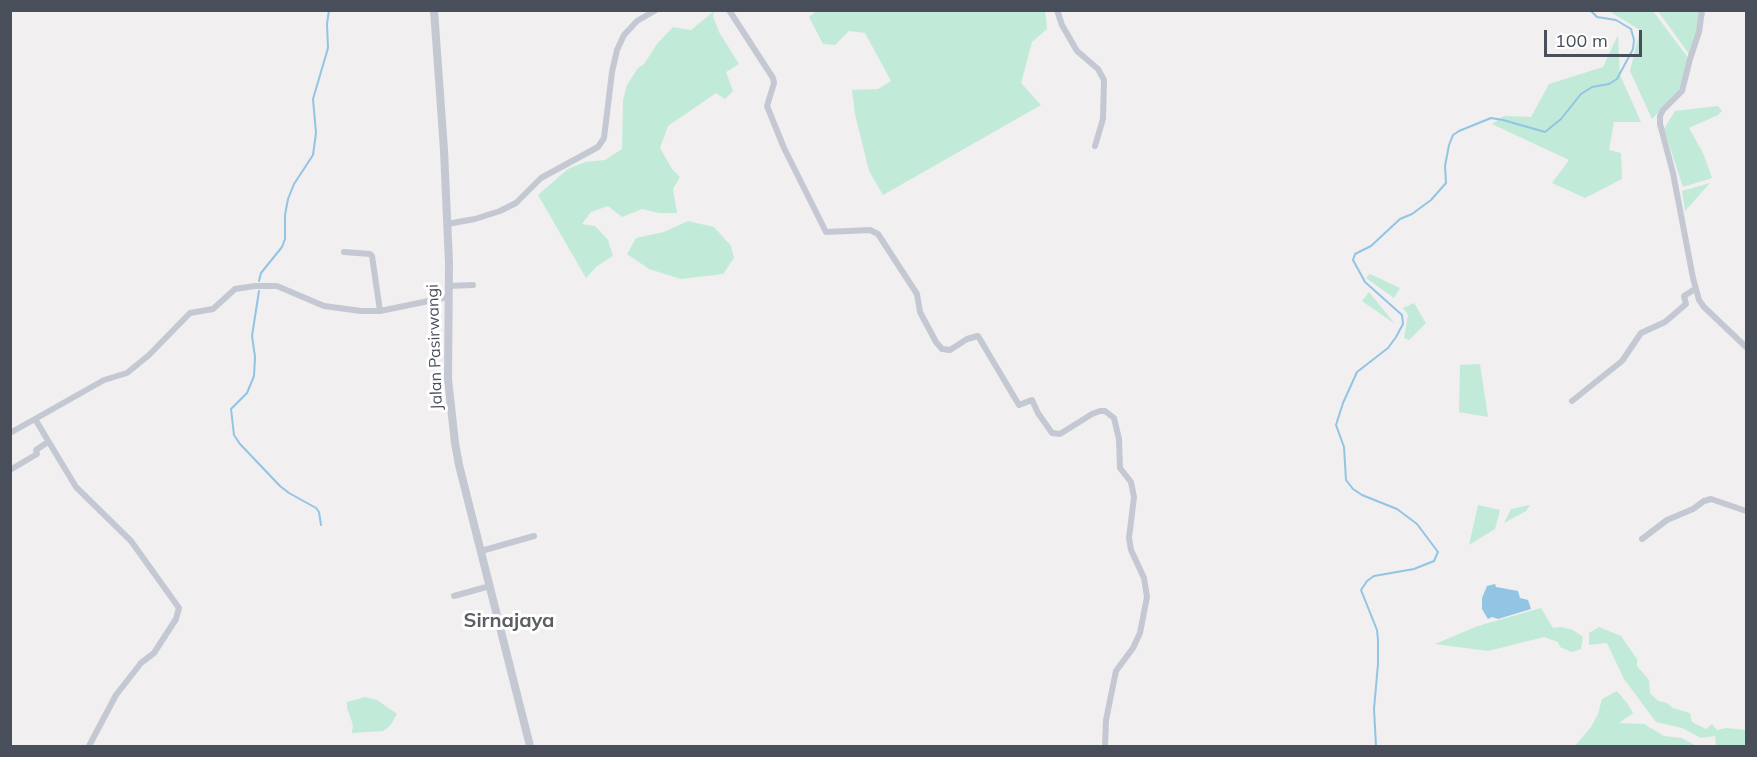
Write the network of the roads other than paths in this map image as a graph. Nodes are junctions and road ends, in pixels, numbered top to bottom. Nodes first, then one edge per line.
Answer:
1 (434, 10) edge
2 (656, 10) edge
3 (729, 10) edge
4 (1057, 10) edge
5 (1702, 10) edge
6 (1095, 146) dead end
7 (447, 224) junction
8 (344, 252) dead end
9 (472, 285) dead end
10 (448, 286) junction
11 (1695, 289) junction
12 (448, 297) junction
13 (380, 311) junction
14 (1746, 347) edge
15 (1572, 401) dead end
16 (35, 419) junction
17 (10, 433) edge
18 (48, 442) junction
19 (10, 470) edge
20 (1746, 511) edge
21 (534, 536) dead end
22 (1642, 539) dead end
23 (481, 551) junction
24 (490, 586) junction
25 (454, 596) dead end
26 (88, 747) edge
27 (530, 747) edge
28 (1105, 747) edge

1 - 7 street, Jalan Pasirwangi
2 - 7 street
3 - 28 street
4 - 6 street
5 - 11 street
7 - 10 street, Jalan Pasirwangi
8 - 13 street
9 - 10 street
10 - 12 street, Jalan Pasirwangi
11 - 14 street
11 - 15 street
12 - 13 street
12 - 23 street, Jalan Pasirwangi
13 - 16 street
16 - 17 street
16 - 18 street
18 - 19 street
18 - 26 street
20 - 22 street
21 - 23 street
23 - 24 street, Jalan Pasirwangi
24 - 25 street
24 - 27 street, Jalan Pasirwangi

